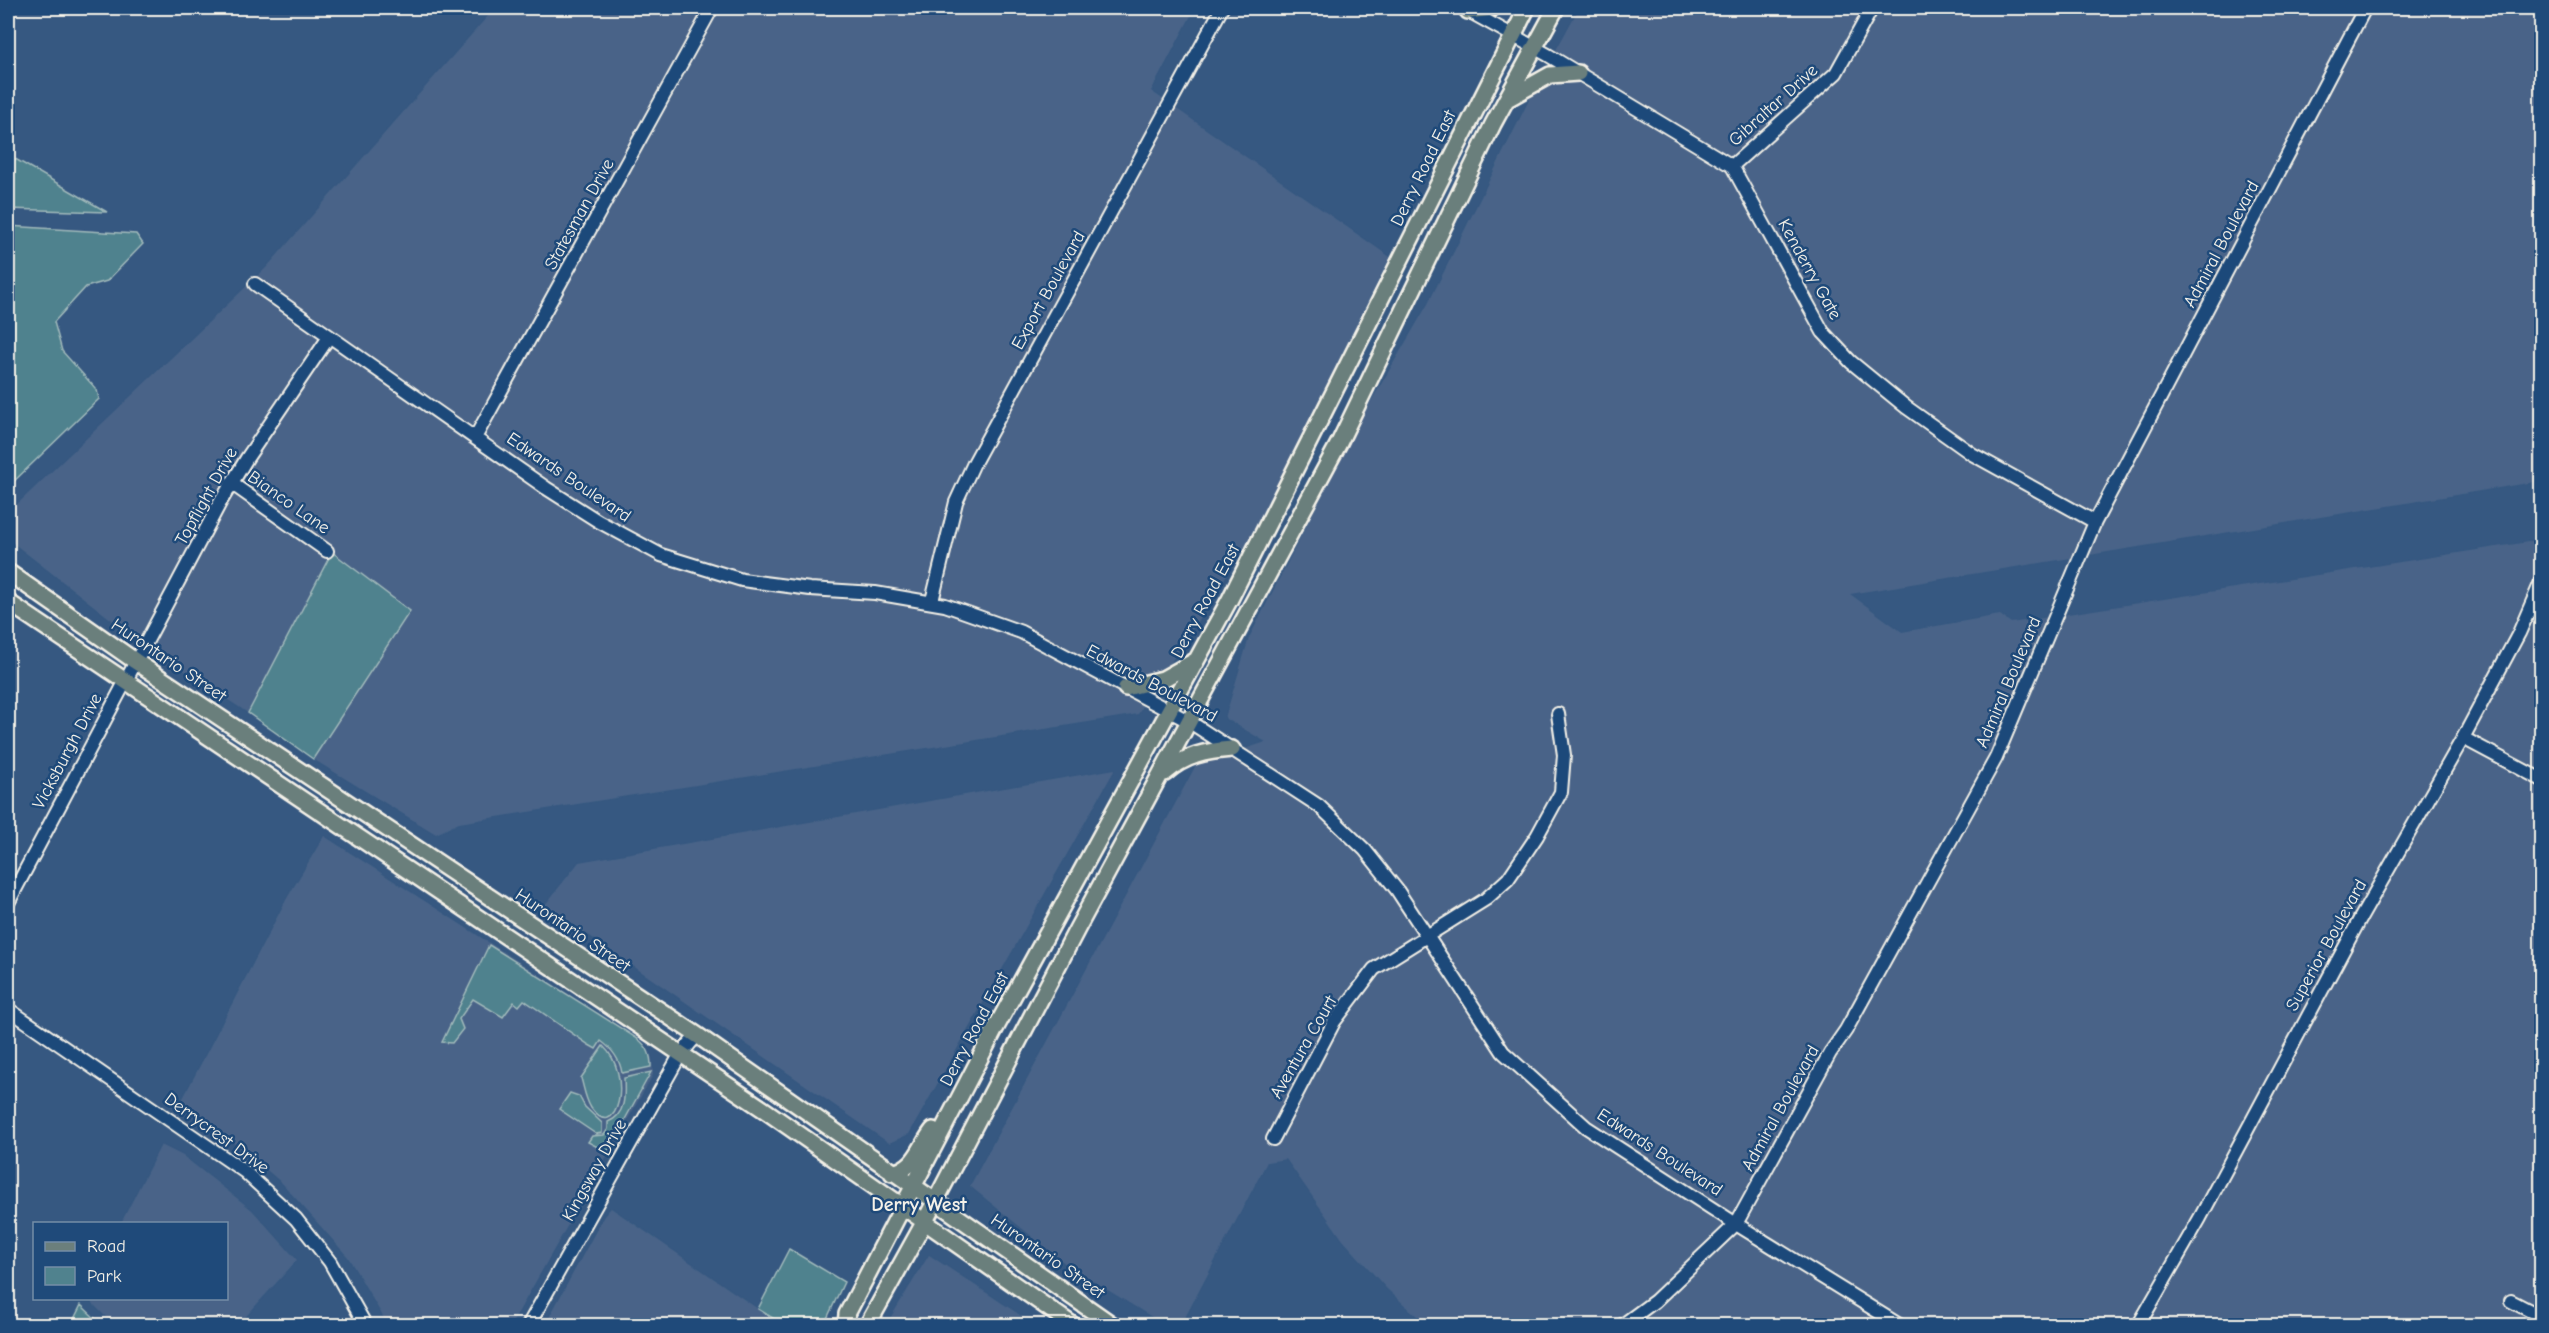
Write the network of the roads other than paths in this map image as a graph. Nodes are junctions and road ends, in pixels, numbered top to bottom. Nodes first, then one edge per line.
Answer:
1 (712, 8) edge
2 (1222, 8) edge
3 (1492, 8) edge
4 (1527, 8) edge
5 (1556, 8) edge
6 (1872, 8) edge
7 (2365, 8) edge
8 (1465, 9) edge
9 (1512, 34) junction
10 (1535, 47) junction
11 (1578, 73) junction
12 (1507, 99) junction
13 (1451, 155) junction
14 (1473, 164) junction
15 (1732, 166) junction
16 (1417, 225) junction
17 (1438, 236) junction
18 (255, 284) dead end
19 (329, 337) junction
20 (476, 436) junction
21 (231, 483) junction
22 (2095, 522) junction
23 (1258, 544) junction
24 (327, 551) dead end
25 (1278, 555) junction
26 (8, 572) edge
27 (2541, 580) edge
28 (1230, 599) junction
29 (932, 601) junction
30 (8, 602) edge
31 (1249, 609) junction
32 (135, 661) junction
33 (1196, 661) junction
34 (125, 680) junction
35 (1126, 688) junction
36 (1168, 709) junction
37 (1558, 714) dead end
38 (1190, 722) junction
39 (2463, 738) junction
40 (1232, 749) junction
41 (1161, 776) junction
42 (2541, 780) edge
43 (8, 903) edge
44 (1427, 936) junction
45 (8, 1009) edge
46 (697, 1035) junction
47 (680, 1055) junction
48 (957, 1103) junction
49 (1273, 1139) dead end
50 (892, 1173) junction
51 (914, 1187) junction
52 (936, 1201) junction
53 (904, 1207) junction
54 (926, 1221) junction
55 (1736, 1224) junction
56 (2511, 1301) dead end
57 (2541, 1317) edge
58 (366, 1326) edge
59 (528, 1326) edge
60 (846, 1326) edge
61 (867, 1326) edge
62 (1074, 1326) edge
63 (1114, 1326) edge
64 (1621, 1326) edge
65 (1900, 1326) edge
66 (2138, 1326) edge

1 - 20 street, Statesman Drive
2 - 29 street, Export Boulevard
3 - 8 main road
4 - 9 main road, Derry Road East
5 - 10 main road
6 - 15 street, Gibraltar Drive
7 - 22 street, Admiral Boulevard
8 - 9 street
9 - 10 street
9 - 13 main road, Derry Road East
10 - 11 street
10 - 12 main road
11 - 12 main road
11 - 15 street
12 - 14 main road
13 - 14 main road
13 - 16 main road, Derry Road East
14 - 17 main road
15 - 22 street, Kenderry Gate
16 - 17 main road
16 - 23 main road, Derry Road East
17 - 25 main road
18 - 19 street, Edwards Boulevard
19 - 20 street, Edwards Boulevard
19 - 21 street, Topflight Drive
20 - 29 street, Edwards Boulevard
21 - 24 street, Bianco Lane
21 - 32 street, Topflight Drive
22 - 55 street, Admiral Boulevard
23 - 25 main road
23 - 28 main road, Derry Road East
25 - 31 main road
26 - 32 main road, Hurontario Street
27 - 39 street, Superior Boulevard
28 - 31 main road
28 - 33 main road, Derry Road East
29 - 35 street, Edwards Boulevard
30 - 34 main road
31 - 38 main road
32 - 34 street, Topflight Drive
32 - 46 main road, Hurontario Street
33 - 35 main road
33 - 36 main road, Derry Road East
34 - 43 street, Vicksburgh Drive
34 - 47 main road
35 - 36 street, Edwards Boulevard
36 - 38 street, Edwards Boulevard
36 - 48 main road, Derry Road East
37 - 44 street, Aventura Court
38 - 40 street, Edwards Boulevard
38 - 41 main road
39 - 42 street
39 - 66 street, Superior Boulevard
40 - 41 main road
40 - 44 street, Edwards Boulevard
41 - 52 main road
44 - 49 street, Aventura Court
44 - 55 street, Edwards Boulevard
45 - 58 street, Derrycrest Drive
46 - 47 street, Kingsway Drive
46 - 50 main road, Hurontario Street
47 - 53 main road
47 - 59 street, Kingsway Drive
48 - 50 main road
48 - 51 main road, Derry Road East
50 - 51 main road, Hurontario Street
51 - 52 main road, Hurontario Street
51 - 53 main road, Derry Road East
52 - 54 main road
52 - 63 main road, Hurontario Street
53 - 54 main road
53 - 60 main road, Derry Road East
54 - 61 main road
54 - 62 main road
55 - 64 street, Admiral Boulevard
55 - 65 street, Edwards Boulevard
56 - 57 street

